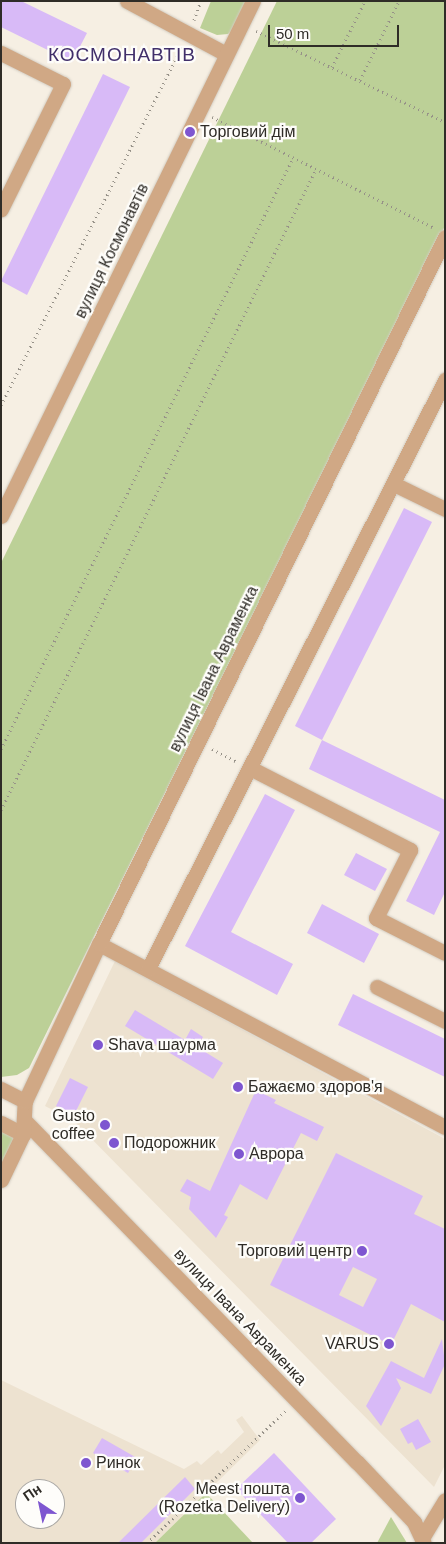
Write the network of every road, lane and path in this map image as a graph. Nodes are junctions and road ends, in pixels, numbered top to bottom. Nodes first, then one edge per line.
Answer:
1 (127, 1) edge
2 (201, 1) edge
3 (253, 1) edge
4 (364, 1) edge
5 (398, 1) edge
6 (242, 24) junction
7 (188, 34) junction
8 (1, 53) edge
9 (226, 54) junction
10 (332, 67) junction
11 (360, 80) junction
12 (200, 111) junction
13 (445, 122) edge
14 (293, 158) junction
15 (316, 169) junction
16 (1, 209) edge
17 (445, 233) edge
18 (445, 237) edge
19 (445, 380) edge
20 (1, 405) edge
21 (394, 484) junction
22 (445, 509) edge
23 (1, 516) edge
24 (198, 741) junction
25 (1, 749) edge
26 (250, 768) junction
27 (1, 810) edge
28 (99, 944) junction
29 (445, 953) edge
30 (148, 969) junction
31 (377, 987) dead end
32 (445, 1021) edge
33 (1, 1089) edge
34 (25, 1101) junction
35 (1, 1123) edge
36 (24, 1127) junction
37 (445, 1127) edge
38 (1, 1180) edge
39 (297, 1400) junction
40 (445, 1500) edge
41 (423, 1540) edge
42 (148, 1543) edge

1 - 7 street
2 - 7 path
3 - 6 street, вулиця Космонавтів
4 - 10 path
5 - 11 path
6 - 9 street, вулиця Космонавтів
6 - 10 path
7 - 9 street
7 - 20 path
8 - 16 street
9 - 12 street, вулиця Космонавтів
10 - 11 path
11 - 13 path
12 - 14 path
12 - 23 street, вулиця Космонавтів
14 - 15 path
14 - 25 path
15 - 17 path
15 - 27 path
18 - 24 street, вулиця Івана Авраменка
19 - 21 street
21 - 22 street
21 - 26 street
24 - 26 path
24 - 28 street, вулиця Івана Авраменка
26 - 29 street
26 - 30 street
28 - 30 street
28 - 34 street, вулиця Івана Авраменка
30 - 37 street
31 - 32 street
33 - 34 street
34 - 36 street, вулиця Івана Авраменка
35 - 36 street
36 - 38 street, вулиця Івана Авраменка
36 - 39 street, вулиця Івана Авраменка
39 - 41 street, вулиця Івана Авраменка
39 - 42 path
40 - 41 street

